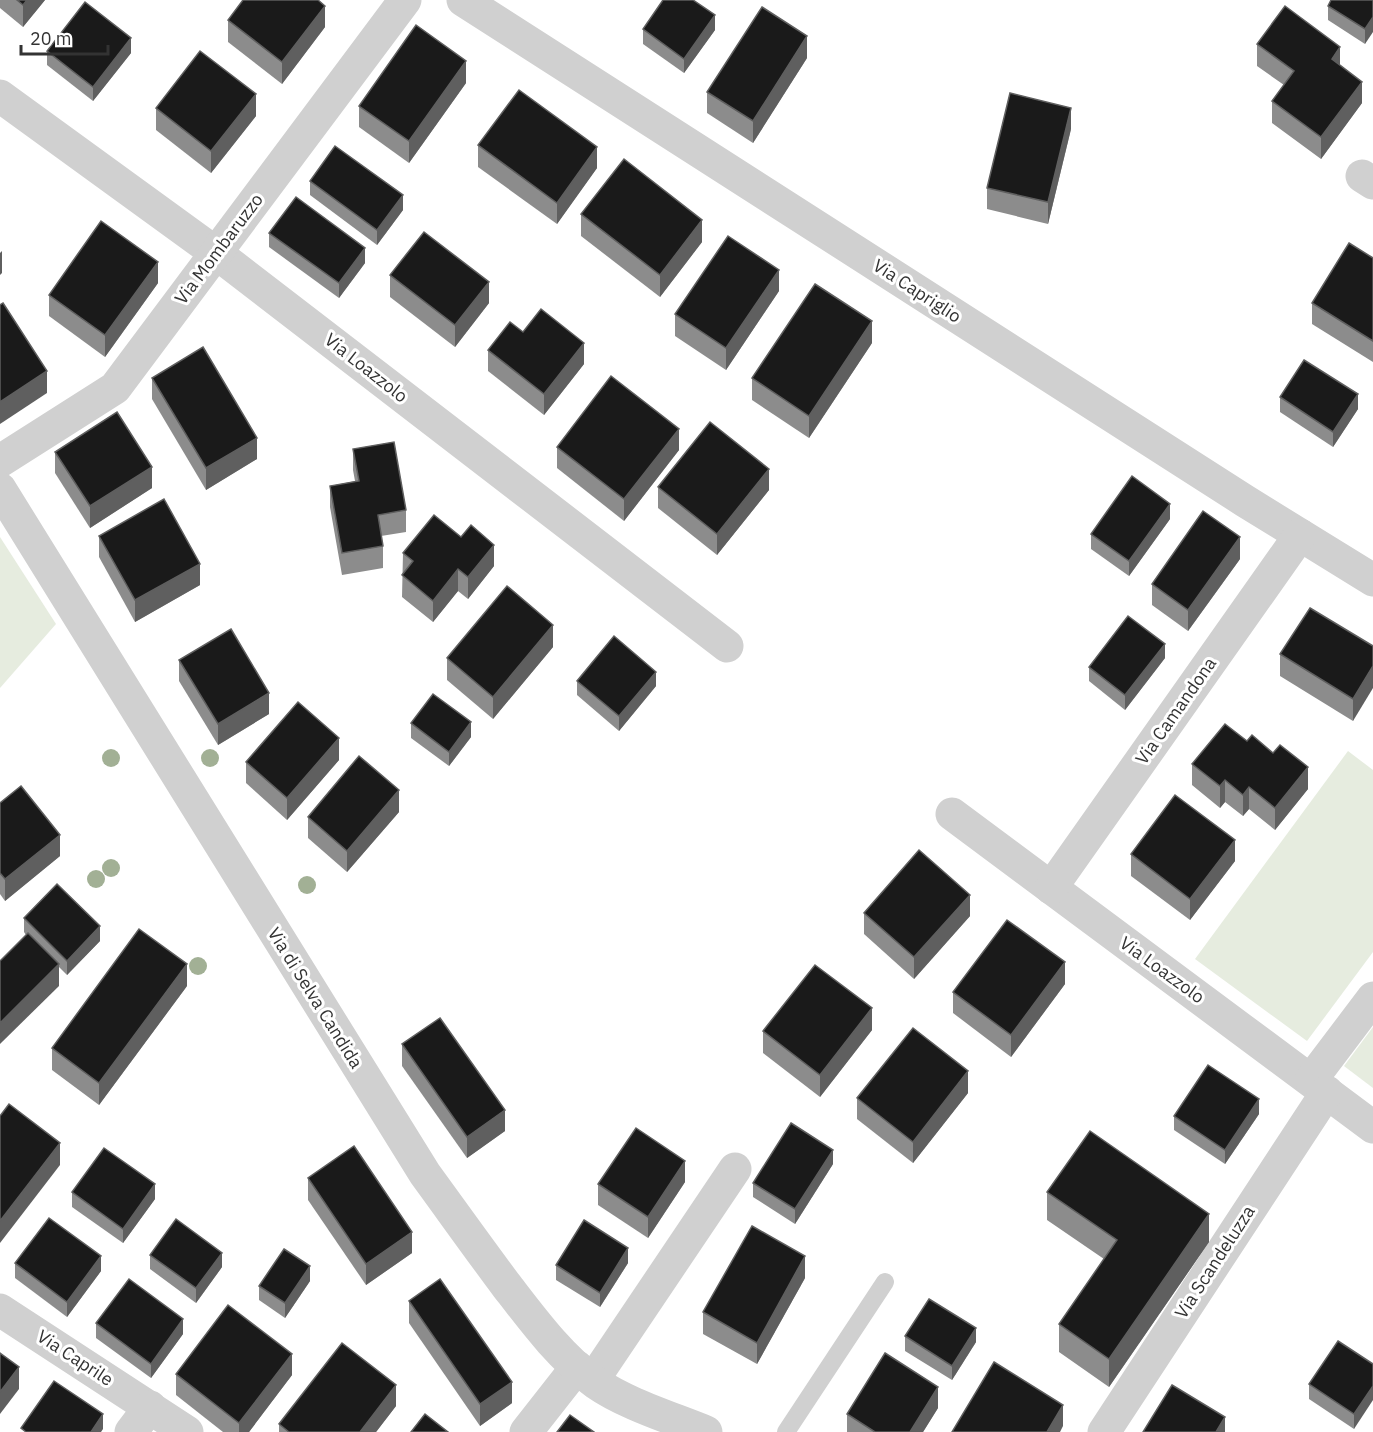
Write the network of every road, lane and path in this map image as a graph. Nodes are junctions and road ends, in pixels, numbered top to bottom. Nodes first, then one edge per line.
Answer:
1 (405, 0) edge
2 (463, 0) edge
3 (0, 96) edge
4 (216, 253) junction
5 (0, 461) edge
6 (0, 489) edge
7 (1300, 535) junction
8 (1373, 579) edge
9 (727, 646) dead end
10 (952, 814) dead end
11 (1051, 888) junction
12 (1373, 998) edge
13 (1319, 1086) junction
14 (1373, 1126) edge
15 (735, 1169) dead end
16 (885, 1282) dead end
17 (0, 1310) edge
18 (585, 1374) junction
19 (140, 1420) edge
20 (187, 1432) edge
21 (526, 1432) edge
22 (705, 1432) edge
23 (786, 1432) edge
24 (1104, 1432) edge

1 - 4 street, Via Mombaruzzo
2 - 7 street, Via Capriglio
3 - 4 street, Via Loazzolo
4 - 5 street, Via Mombaruzzo
4 - 9 street, Via Loazzolo
6 - 18 street, Via di Selva Candida
7 - 8 street, Via Capriglio
7 - 11 street, Via Camandona
10 - 11 street, Via Loazzolo
11 - 13 street, Via Loazzolo
12 - 13 street, Via Scandeluzza
13 - 14 street, Via Loazzolo
13 - 24 street, Via Scandeluzza
15 - 18 street
16 - 23 lane
17 - 19 street, Via Caprile
18 - 21 street
18 - 22 street, Via di Selva Candida
19 - 20 street, Via Caprile

